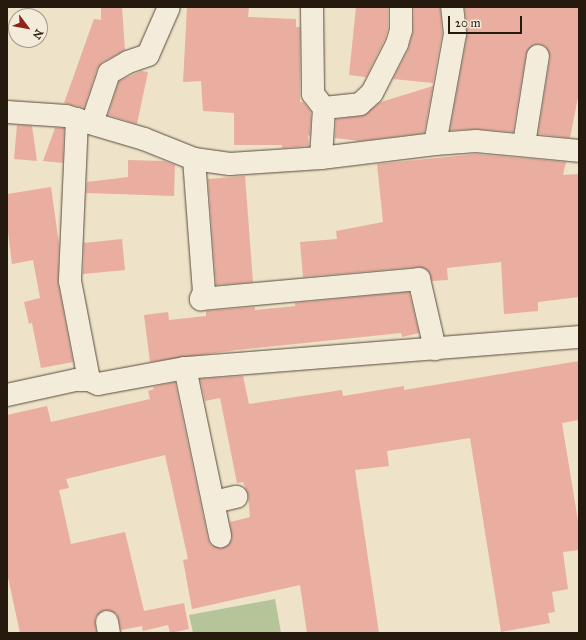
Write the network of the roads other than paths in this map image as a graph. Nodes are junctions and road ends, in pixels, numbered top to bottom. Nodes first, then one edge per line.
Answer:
1 (169, 7) edge
2 (312, 7) edge
3 (401, 7) edge
4 (452, 7) edge
5 (538, 56) dead end
6 (324, 108) junction
7 (7, 112) edge
8 (84, 121) junction
9 (435, 144) junction
10 (524, 144) junction
11 (579, 151) edge
12 (321, 158) junction
13 (194, 159) junction
14 (579, 337) edge
15 (435, 349) junction
16 (185, 368) junction
17 (89, 380) junction
18 (7, 395) edge
19 (236, 497) dead end
20 (214, 502) junction
21 (220, 536) dead end

1 - 8 street
2 - 6 street
3 - 6 street
4 - 9 street
5 - 10 street
6 - 12 street
7 - 8 street
8 - 13 street
8 - 17 street
9 - 10 street
9 - 12 street
10 - 11 street
12 - 13 street
13 - 15 street
14 - 15 street
15 - 16 street
16 - 17 street
16 - 20 street
17 - 18 street
19 - 20 street
20 - 21 street

